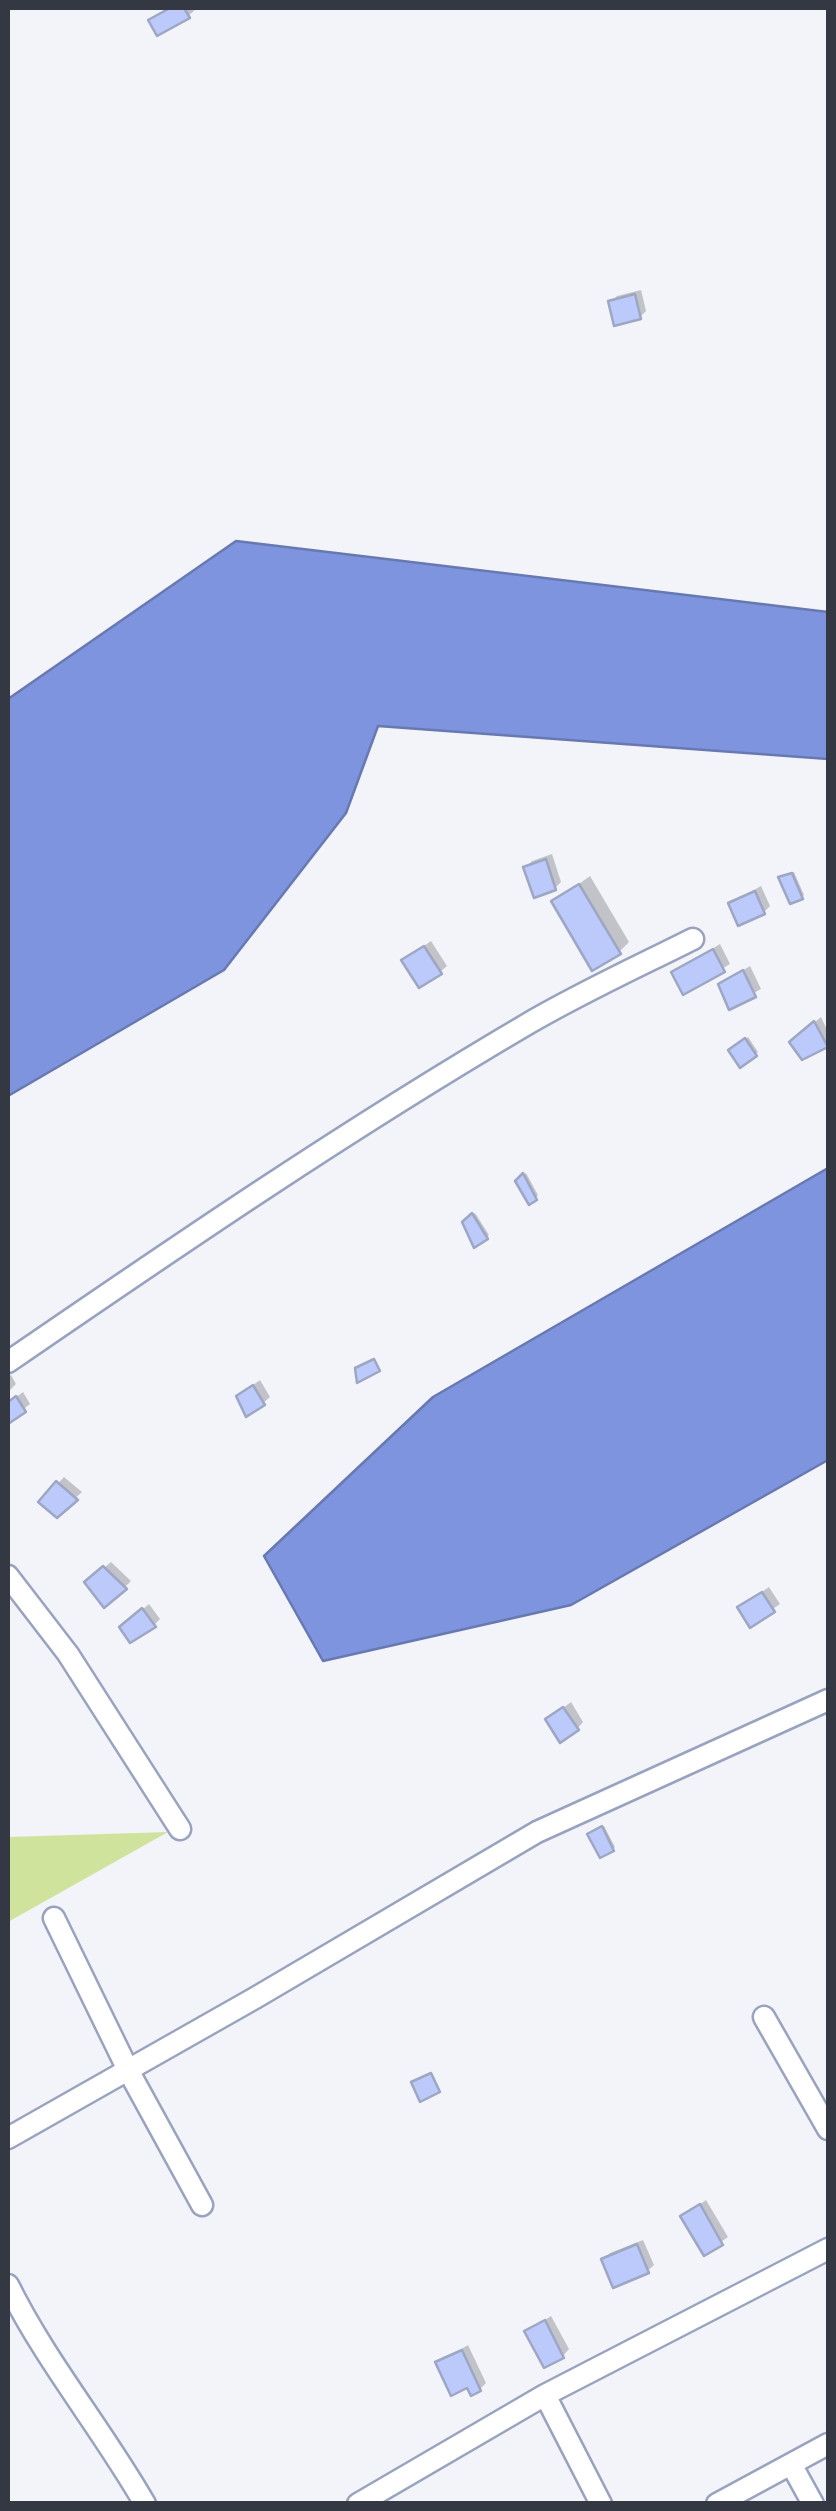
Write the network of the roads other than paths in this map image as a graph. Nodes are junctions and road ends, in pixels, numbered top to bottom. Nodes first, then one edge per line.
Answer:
1 (693, 939) dead end
2 (8, 1362) edge
3 (8, 1576) edge
4 (828, 1700) edge
5 (180, 1829) dead end
6 (54, 1918) dead end
7 (764, 2017) dead end
8 (128, 2070) junction
9 (828, 2130) edge
10 (8, 2138) edge
11 (202, 2206) dead end
12 (828, 2249) edge
13 (8, 2285) edge
14 (545, 2396) junction
15 (828, 2444) edge
16 (791, 2464) junction
17 (145, 2504) edge
18 (358, 2504) edge
19 (602, 2504) edge
20 (718, 2504) edge
21 (813, 2504) edge

1 - 2 street
3 - 5 street
4 - 8 street
6 - 8 street
7 - 9 street
8 - 10 street
8 - 11 street
12 - 14 street
13 - 17 street
14 - 18 street
14 - 19 street
15 - 16 street
16 - 20 street
16 - 21 street

